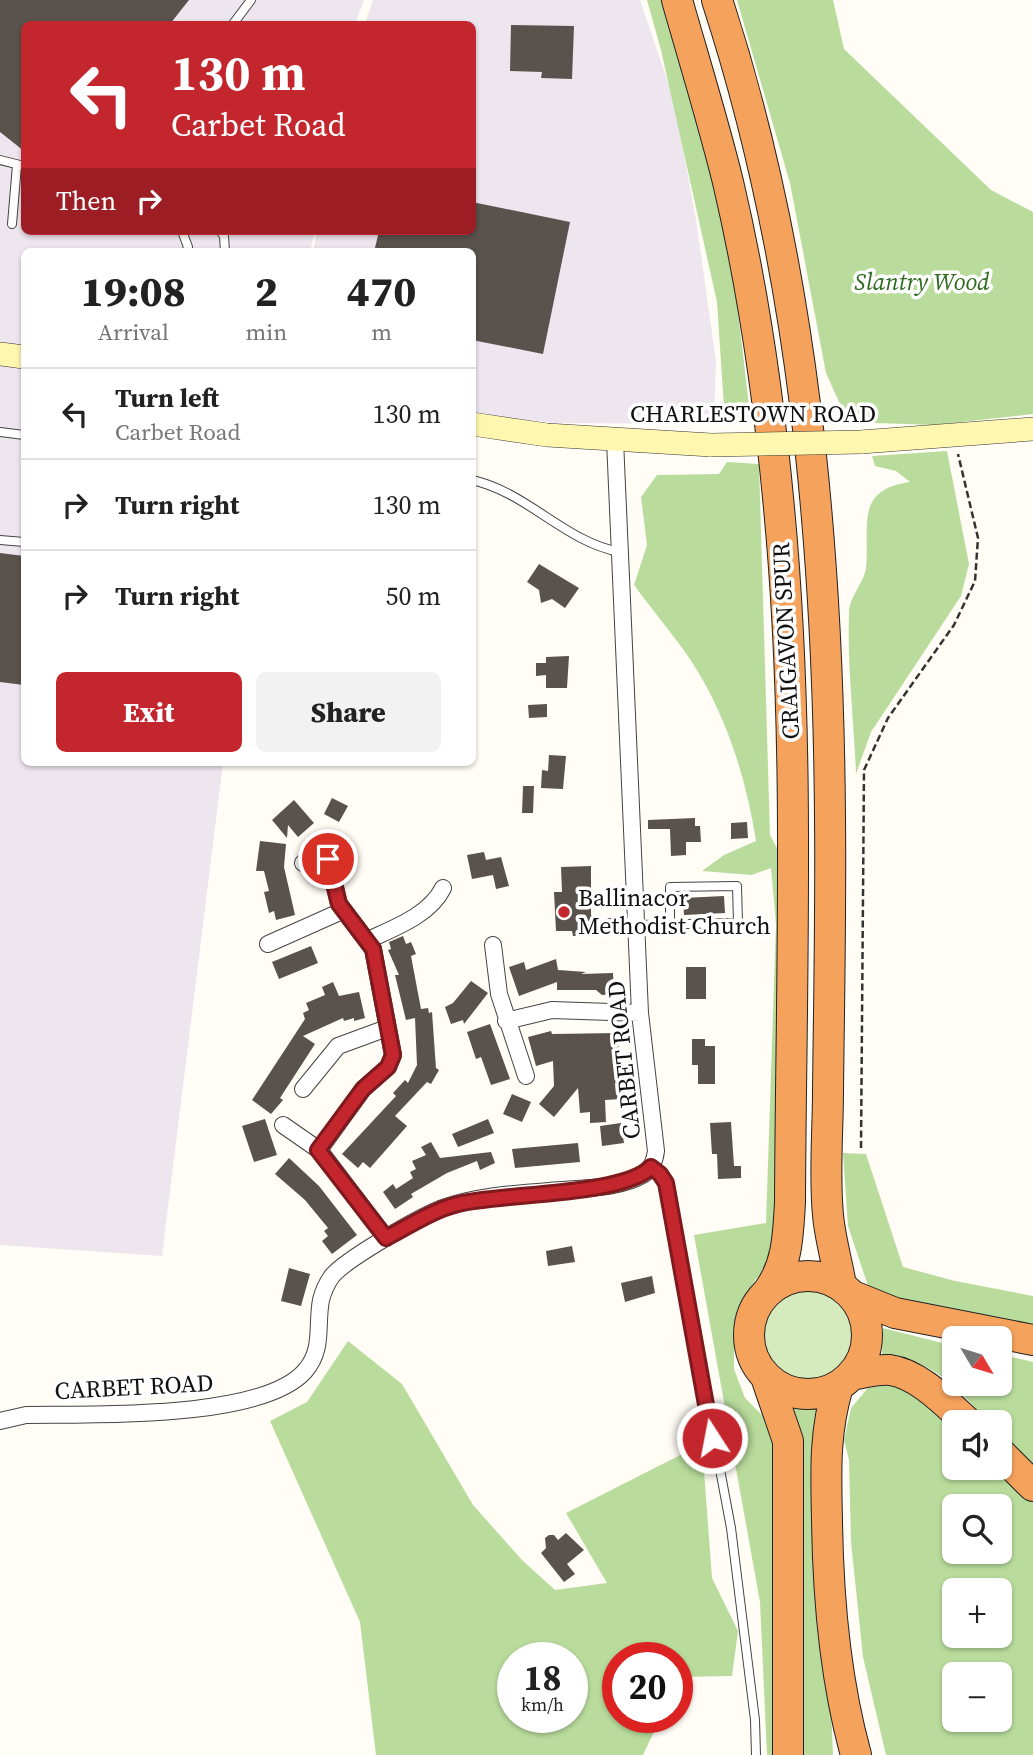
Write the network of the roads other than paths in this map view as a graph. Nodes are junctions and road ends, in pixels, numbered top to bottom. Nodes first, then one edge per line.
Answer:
1 (251, 0) edge
2 (677, 0) edge
3 (717, 0) edge
4 (235, 21) edge
5 (0, 160) edge
6 (21, 166) edge
7 (12, 224) dead end
8 (0, 354) edge
9 (21, 357) edge
10 (476, 425) edge
11 (1033, 429) edge
12 (0, 432) edge
13 (21, 435) edge
14 (615, 440) junction
15 (476, 482) edge
16 (0, 540) edge
17 (21, 542) edge
18 (620, 552) junction
19 (324, 841) dead end
20 (328, 859) junction
21 (303, 863) dead end
22 (443, 888) dead end
23 (342, 911) junction
24 (610, 923) dead end
25 (636, 923) junction
26 (670, 924) junction
27 (368, 940) junction
28 (268, 944) dead end
29 (493, 945) dead end
30 (640, 1013) junction
31 (506, 1021) junction
32 (387, 1028) junction
33 (526, 1076) dead end
34 (303, 1089) dead end
35 (283, 1125) dead end
36 (318, 1150) junction
37 (651, 1167) junction
38 (386, 1238) junction
39 (769, 1290) junction
40 (847, 1291) junction
41 (1033, 1340) edge
42 (766, 1377) junction
43 (844, 1381) junction
44 (952, 1410) edge
45 (0, 1421) edge
46 (1012, 1465) edge
47 (1033, 1486) edge
48 (756, 1755) edge
49 (788, 1755) edge
50 (856, 1755) edge

1 - 4 lane
2 - 39 highway, CRAIGAVON SPUR
3 - 40 highway, CRAIGAVON SPUR
5 - 6 lane
6 - 7 lane
8 - 9 main road
10 - 14 main road, CHARLESTOWN ROAD
11 - 14 main road, CHARLESTOWN ROAD, bridge
12 - 13 lane
14 - 18 street, CARBET ROAD
15 - 18 lane
16 - 17 lane
18 - 25 street, CARBET ROAD
19 - 20 street
20 - 21 street
20 - 23 street
22 - 27 street
23 - 27 street
23 - 28 street
24 - 25 lane
25 - 26 lane
25 - 30 street, CARBET ROAD
26 - 26 lane
27 - 32 street
29 - 31 street
30 - 31 street
30 - 37 street, CARBET ROAD
31 - 33 street
32 - 34 street
32 - 36 street
35 - 36 street
36 - 38 street
37 - 38 street, CARBET ROAD
37 - 48 lane
38 - 45 street, CARBET ROAD
39 - 40 highway
39 - 42 highway
40 - 41 highway
40 - 43 highway
42 - 43 highway
42 - 49 highway
43 - 44 highway
43 - 50 highway
46 - 47 highway

